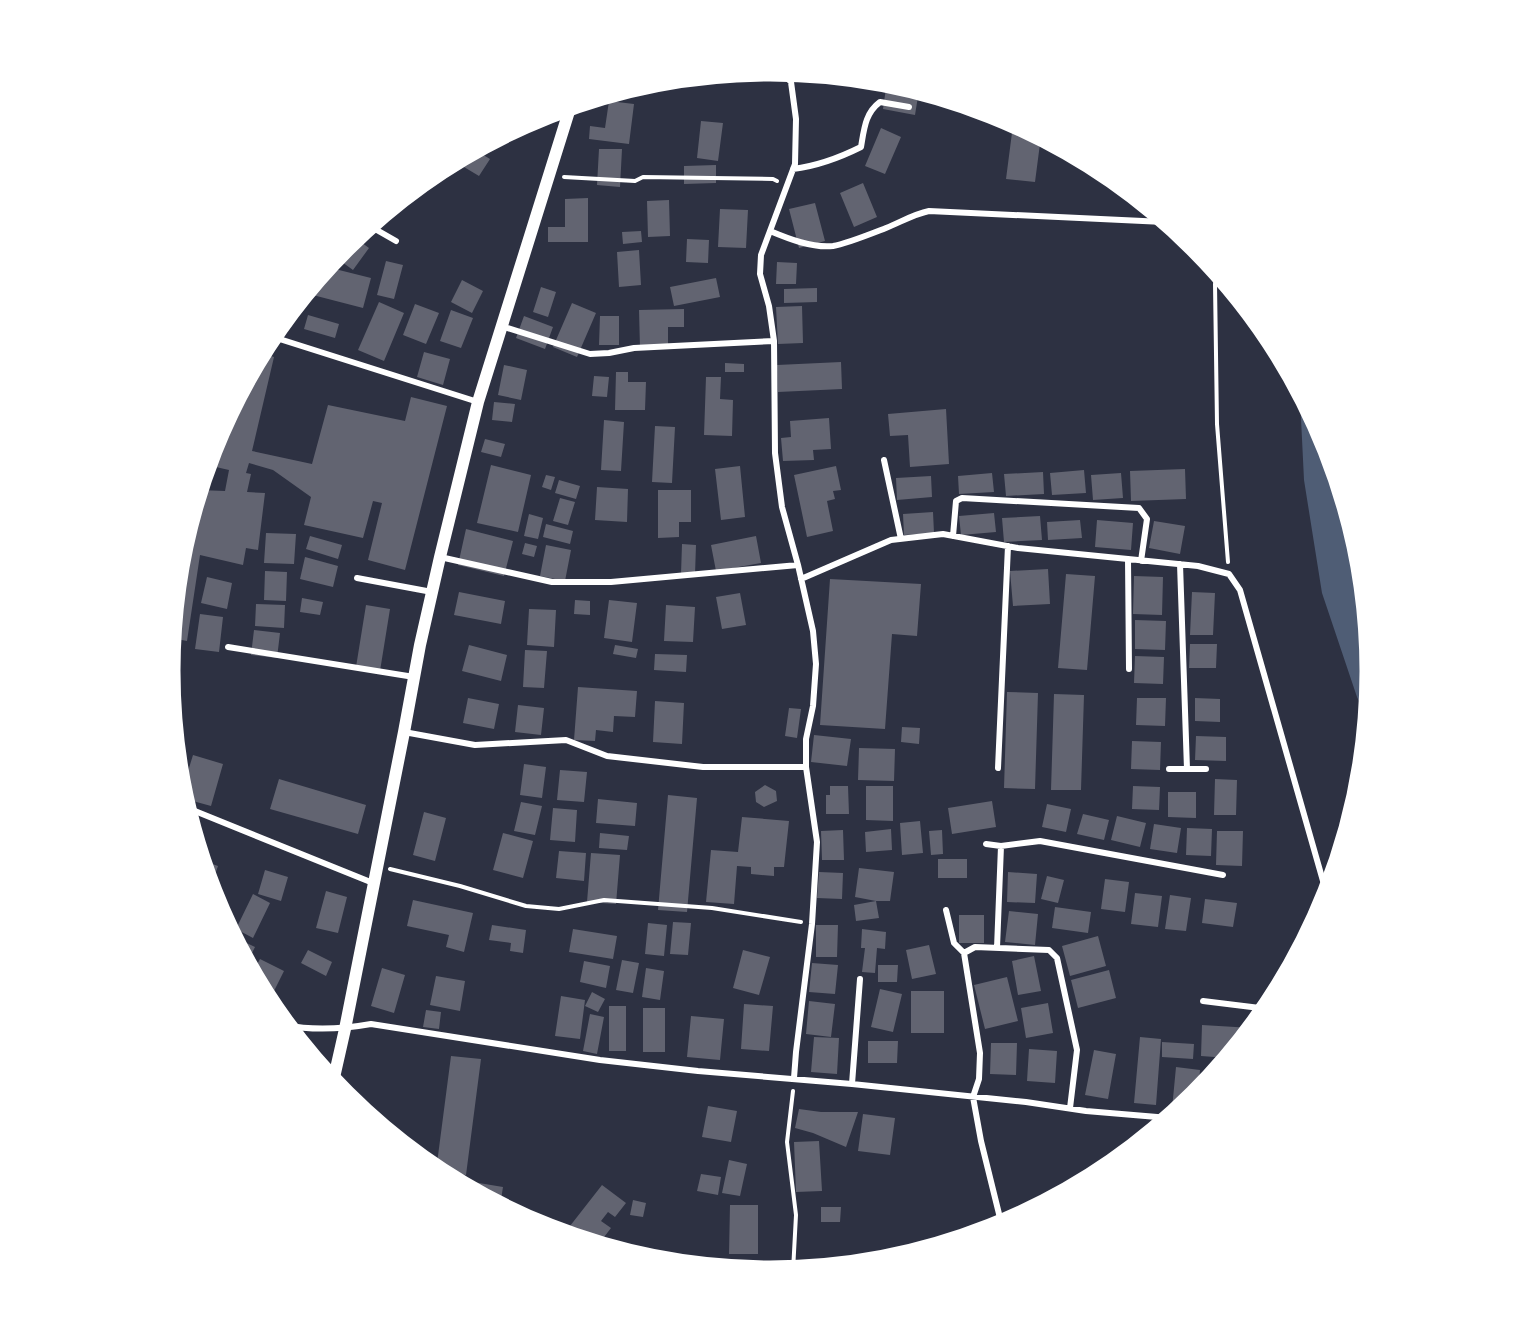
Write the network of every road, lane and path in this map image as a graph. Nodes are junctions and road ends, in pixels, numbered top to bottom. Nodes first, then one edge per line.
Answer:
1 (790, 80) edge
2 (909, 107) dead end
3 (568, 116) edge
4 (794, 169) junction
5 (549, 176) junction
6 (787, 185) junction
7 (1154, 222) edge
8 (377, 229) edge
9 (770, 231) junction
10 (396, 240) dead end
11 (1215, 281) edge
12 (501, 326) junction
13 (280, 339) edge
14 (774, 341) junction
15 (478, 402) junction
16 (884, 460) dead end
17 (953, 536) junction
18 (901, 539) junction
19 (1008, 546) junction
20 (440, 557) junction
21 (1128, 559) junction
22 (1141, 561) junction
23 (1180, 564) junction
24 (798, 565) junction
25 (1229, 574) junction
26 (357, 578) dead end
27 (801, 579) junction
28 (432, 592) junction
29 (228, 647) dead end
30 (1129, 669) dead end
31 (414, 677) junction
32 (404, 732) junction
33 (806, 767) junction
34 (998, 768) dead end
35 (1169, 769) dead end
36 (1187, 769) junction
37 (1206, 770) dead end
38 (196, 811) edge
39 (986, 844) dead end
40 (1001, 846) junction
41 (378, 867) junction
42 (1223, 875) dead end
43 (1323, 880) edge
44 (374, 884) junction
45 (946, 909) dead end
46 (812, 924) junction
47 (997, 948) junction
48 (964, 953) junction
49 (860, 979) dead end
50 (1203, 1001) dead end
51 (1256, 1008) edge
52 (299, 1028) edge
53 (345, 1029) junction
54 (335, 1072) edge
55 (794, 1078) junction
56 (852, 1084) junction
57 (973, 1097) junction
58 (1070, 1108) junction
59 (1159, 1117) edge
60 (999, 1216) edge
61 (794, 1261) edge

1 - 4 street
2 - 4 street
3 - 5 main road
4 - 6 street
5 - 6 path
5 - 12 main road
6 - 9 street
7 - 9 street
8 - 10 street
9 - 14 street
11 - 25 path
12 - 14 street
12 - 15 main road
13 - 15 street
14 - 24 street
15 - 20 main road
16 - 18 street
17 - 18 street
17 - 19 street
17 - 22 street
18 - 27 street
19 - 21 street
19 - 34 street
20 - 24 street
20 - 28 main road
21 - 22 street
21 - 30 street
22 - 23 street
23 - 25 street
23 - 36 street
24 - 27 street
25 - 43 street
26 - 28 street
27 - 33 street
28 - 31 main road
29 - 31 street
31 - 32 main road
32 - 33 street
32 - 41 main road
33 - 46 street
35 - 36 street
36 - 37 street
38 - 44 street
39 - 40 street
40 - 42 street
40 - 47 street
41 - 44 main road
41 - 46 path
44 - 53 main road
45 - 48 street
46 - 55 street
47 - 48 street
47 - 58 street
48 - 57 street
49 - 56 street
50 - 51 street
52 - 53 street
53 - 54 main road
53 - 55 street
55 - 56 street
55 - 61 path
56 - 57 street
57 - 58 street
57 - 60 street
58 - 59 street

